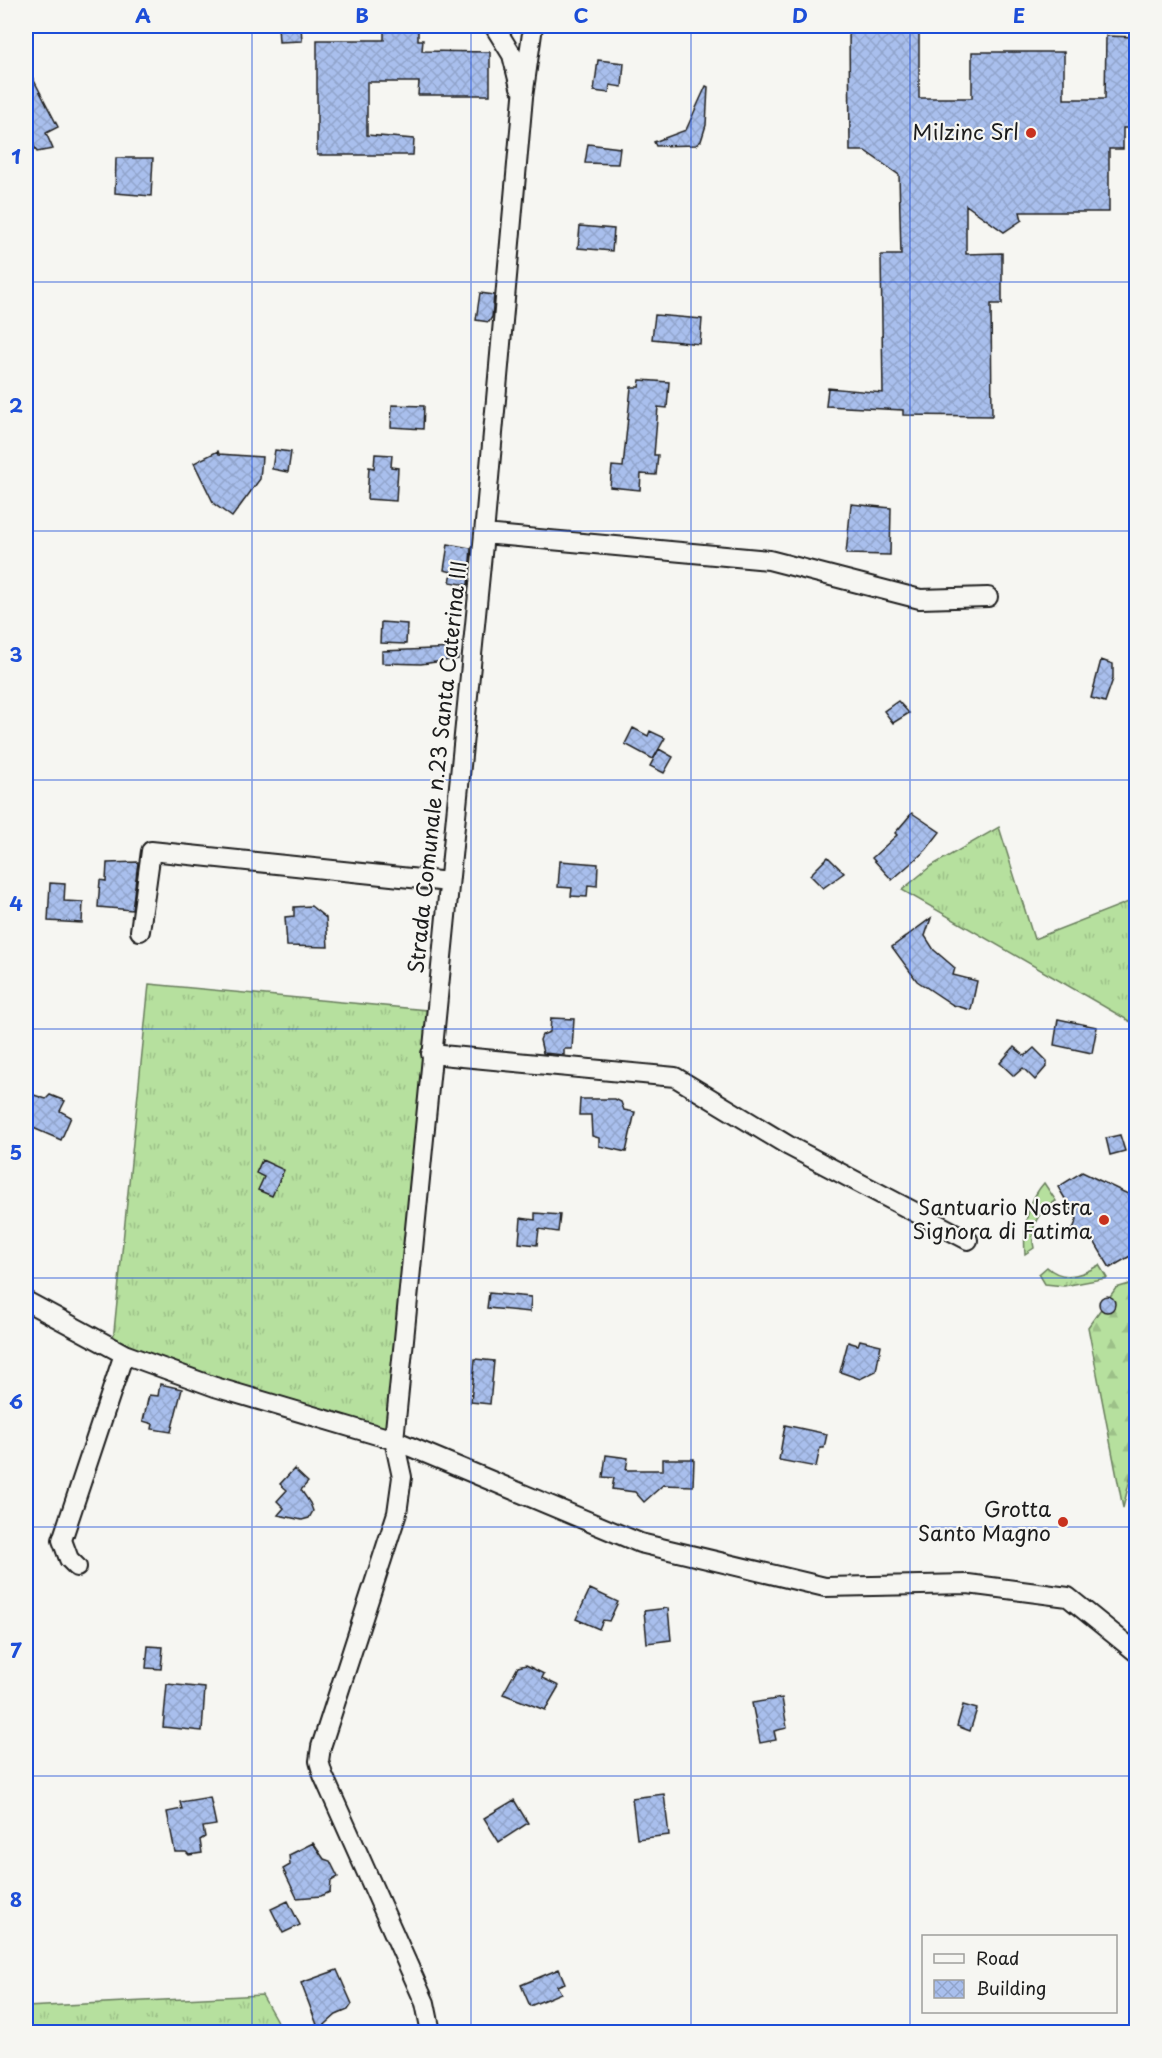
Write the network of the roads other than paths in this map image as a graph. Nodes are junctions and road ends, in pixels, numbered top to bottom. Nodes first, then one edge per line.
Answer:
1 (495, 26) edge
2 (533, 26) edge
3 (523, 97) junction
4 (484, 534) junction
5 (987, 597) dead end
6 (448, 882) junction
7 (140, 931) dead end
8 (431, 1054) junction
9 (968, 1239) dead end
10 (26, 1300) edge
11 (124, 1354) junction
12 (394, 1440) junction
13 (77, 1567) dead end
14 (1137, 1652) edge
15 (431, 2032) edge

1 - 3 street
2 - 3 street, Strada Comunale n.23 Santa Caterina III
3 - 4 street, Strada Comunale n.23 Santa Caterina III
4 - 5 street
4 - 6 street, Strada Comunale n.23 Santa Caterina III
6 - 7 street
6 - 8 street, Strada Comunale n.23 Santa Caterina III
8 - 9 street
8 - 12 street, Strada Comunale n.23 Santa Caterina III
10 - 11 street
11 - 12 street
11 - 13 street
12 - 14 street
12 - 15 street, Strada Comunale n.23 Santa Caterina III

